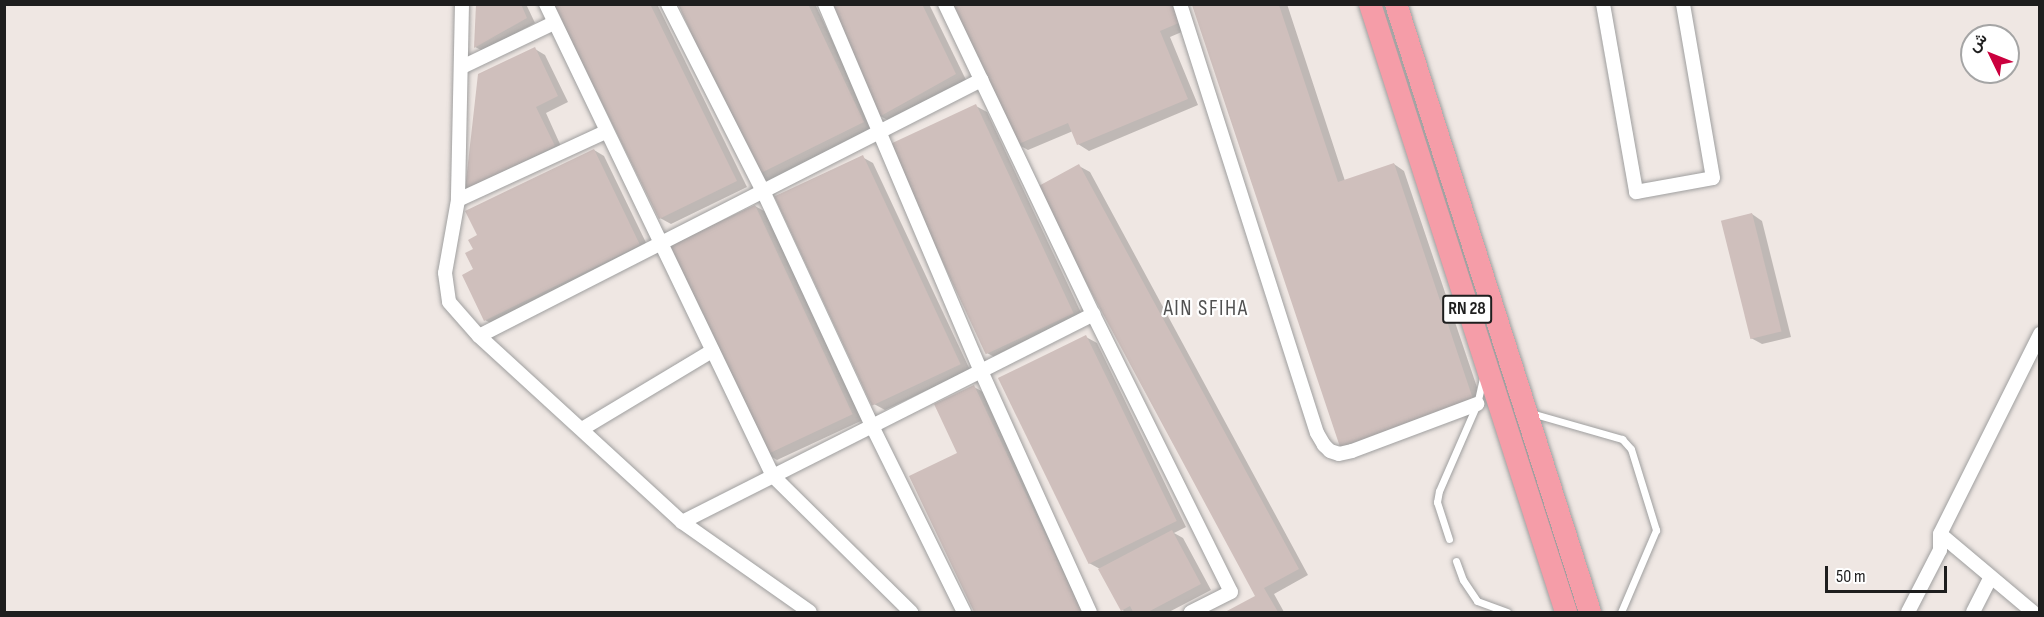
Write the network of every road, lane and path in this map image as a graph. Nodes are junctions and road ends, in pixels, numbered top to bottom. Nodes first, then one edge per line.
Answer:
1 (462, 4) edge
2 (546, 4) edge
3 (668, 4) edge
4 (825, 4) edge
5 (945, 4) edge
6 (1180, 4) edge
7 (1370, 4) edge
8 (1396, 4) edge
9 (1603, 4) edge
10 (1683, 4) edge
11 (554, 23) junction
12 (462, 67) junction
13 (981, 80) junction
14 (605, 132) junction
15 (878, 133) junction
16 (763, 190) junction
17 (458, 200) junction
18 (659, 244) junction
19 (1093, 314) junction
20 (2040, 334) edge
21 (480, 336) junction
22 (712, 351) junction
23 (1486, 365) junction
24 (981, 371) junction
25 (1477, 404) junction
26 (1526, 412) junction
27 (872, 426) junction
28 (582, 429) junction
29 (773, 476) junction
30 (682, 522) junction
31 (1940, 534) junction
32 (1449, 539) dead end
33 (1456, 561) dead end
34 (1991, 577) junction
35 (810, 612) edge
36 (911, 612) edge
37 (964, 612) edge
38 (1090, 612) edge
39 (1191, 612) edge
40 (1507, 612) edge
41 (1566, 612) edge
42 (1590, 612) edge
43 (1621, 612) edge
44 (1908, 612) edge
45 (1973, 612) edge
46 (2033, 612) edge

1 - 12 street
2 - 11 street
3 - 16 street
4 - 15 street
5 - 13 street
6 - 25 street
7 - 23 highway, RN 28
8 - 26 highway, RN 28
9 - 10 street
11 - 12 street
11 - 14 street
12 - 17 street
13 - 15 street
13 - 19 street
14 - 17 street
14 - 18 street
15 - 16 street
15 - 24 street
16 - 18 street
16 - 27 street
17 - 21 street
18 - 21 street
18 - 22 street
19 - 24 street
19 - 39 street
20 - 31 street
21 - 28 street
22 - 28 street
22 - 29 street
23 - 25 lane
23 - 41 highway, RN 28
24 - 27 street
24 - 38 street
25 - 32 lane
26 - 42 highway, RN 28
26 - 43 lane
27 - 29 street
27 - 37 street
28 - 30 street
29 - 30 street
29 - 36 street
30 - 35 street
31 - 34 street
31 - 44 street
33 - 40 lane
34 - 45 street
34 - 46 street

